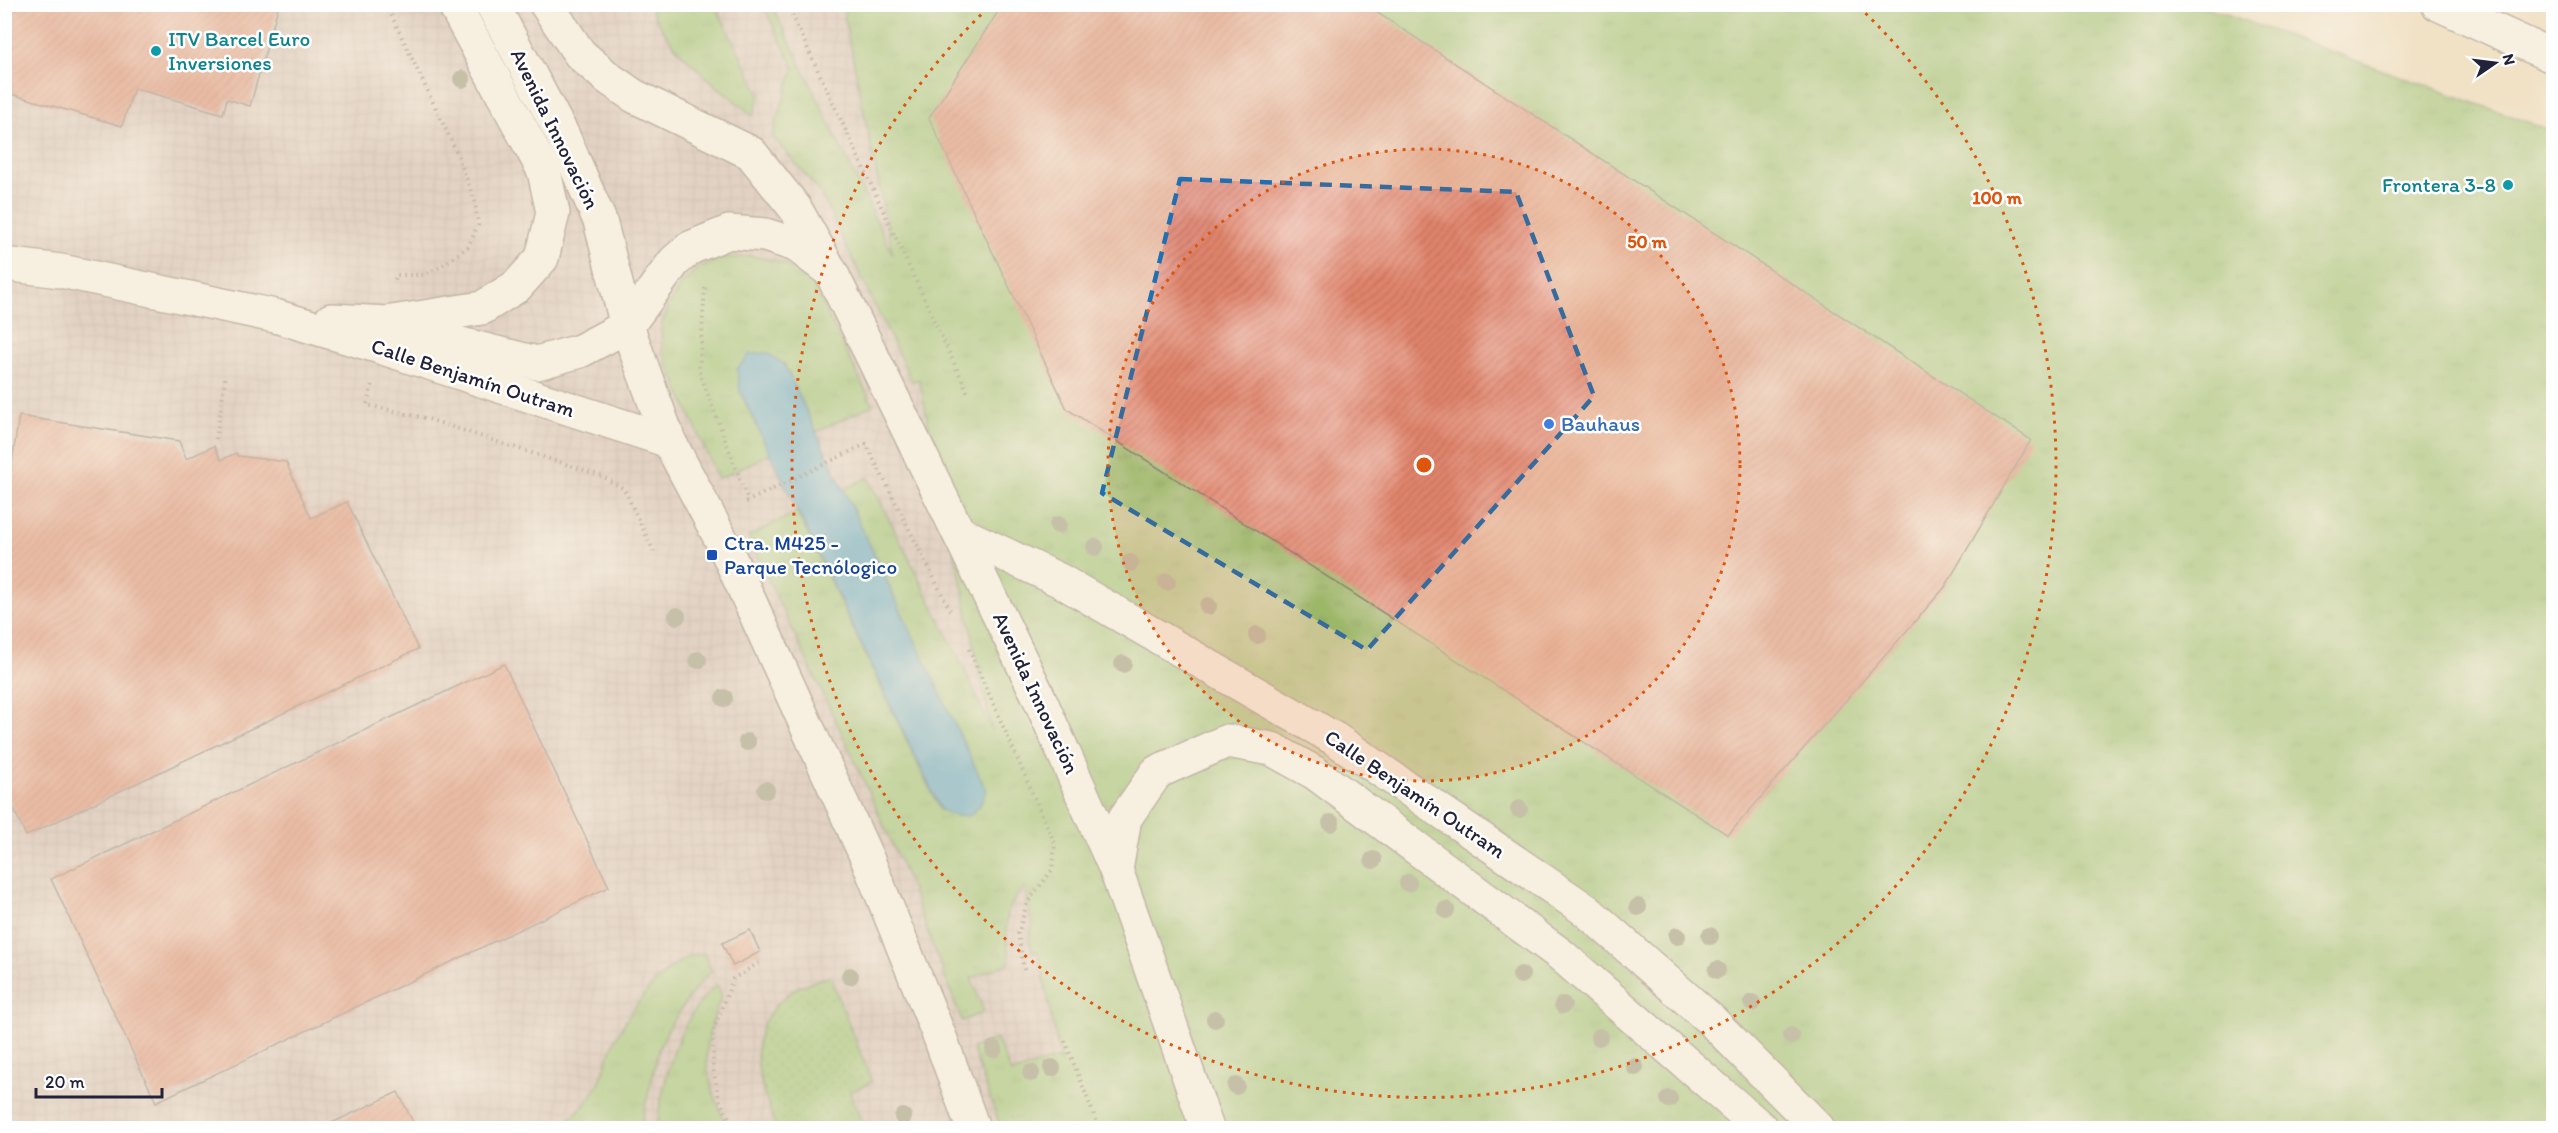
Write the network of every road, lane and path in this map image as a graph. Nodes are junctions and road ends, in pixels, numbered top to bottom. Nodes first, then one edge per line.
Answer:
1 (387, 4) edge
2 (454, 4) edge
3 (492, 4) edge
4 (546, 4) edge
5 (787, 4) edge
6 (2439, 4) edge
7 (2553, 57) edge
8 (690, 248) junction
9 (4, 264) edge
10 (831, 272) junction
11 (396, 275) dead end
12 (275, 316) junction
13 (387, 323) junction
14 (627, 326) junction
15 (226, 374) dead end
16 (968, 393) dead end
17 (367, 405) dead end
18 (216, 439) dead end
19 (669, 441) junction
20 (960, 532) junction
21 (654, 552) dead end
22 (955, 620) dead end
23 (966, 641) dead end
24 (1116, 870) junction
25 (760, 962) dead end
26 (1024, 970) dead end
27 (1065, 1041) dead end
28 (734, 1128) edge
29 (973, 1128) edge
30 (1099, 1128) edge
31 (1207, 1128) edge
32 (1761, 1128) edge
33 (1818, 1128) edge

1 - 11 path
2 - 13 street
3 - 14 street, Avenida Innovación
4 - 10 street, Avenida Innovación
5 - 16 path
6 - 7 street
8 - 10 street, Avenida Innovación
8 - 14 street, Avenida Innovación
8 - 22 path
9 - 12 street, Calle Benjamín Outram
10 - 20 street, Avenida Innovación
12 - 13 street, Calle Benjamín Outram
12 - 19 street, Calle Benjamín Outram
13 - 14 street, Calle Benjamín Outram
14 - 19 street, Avenida Innovación
15 - 18 path
17 - 21 path
19 - 29 street, Avenida Innovación
20 - 24 street, Avenida Innovación
20 - 33 street, Calle Benjamín Outram
23 - 26 path
24 - 31 street, Avenida Innovación
24 - 32 street, Calle Benjamín Outram
25 - 28 path
27 - 30 path

